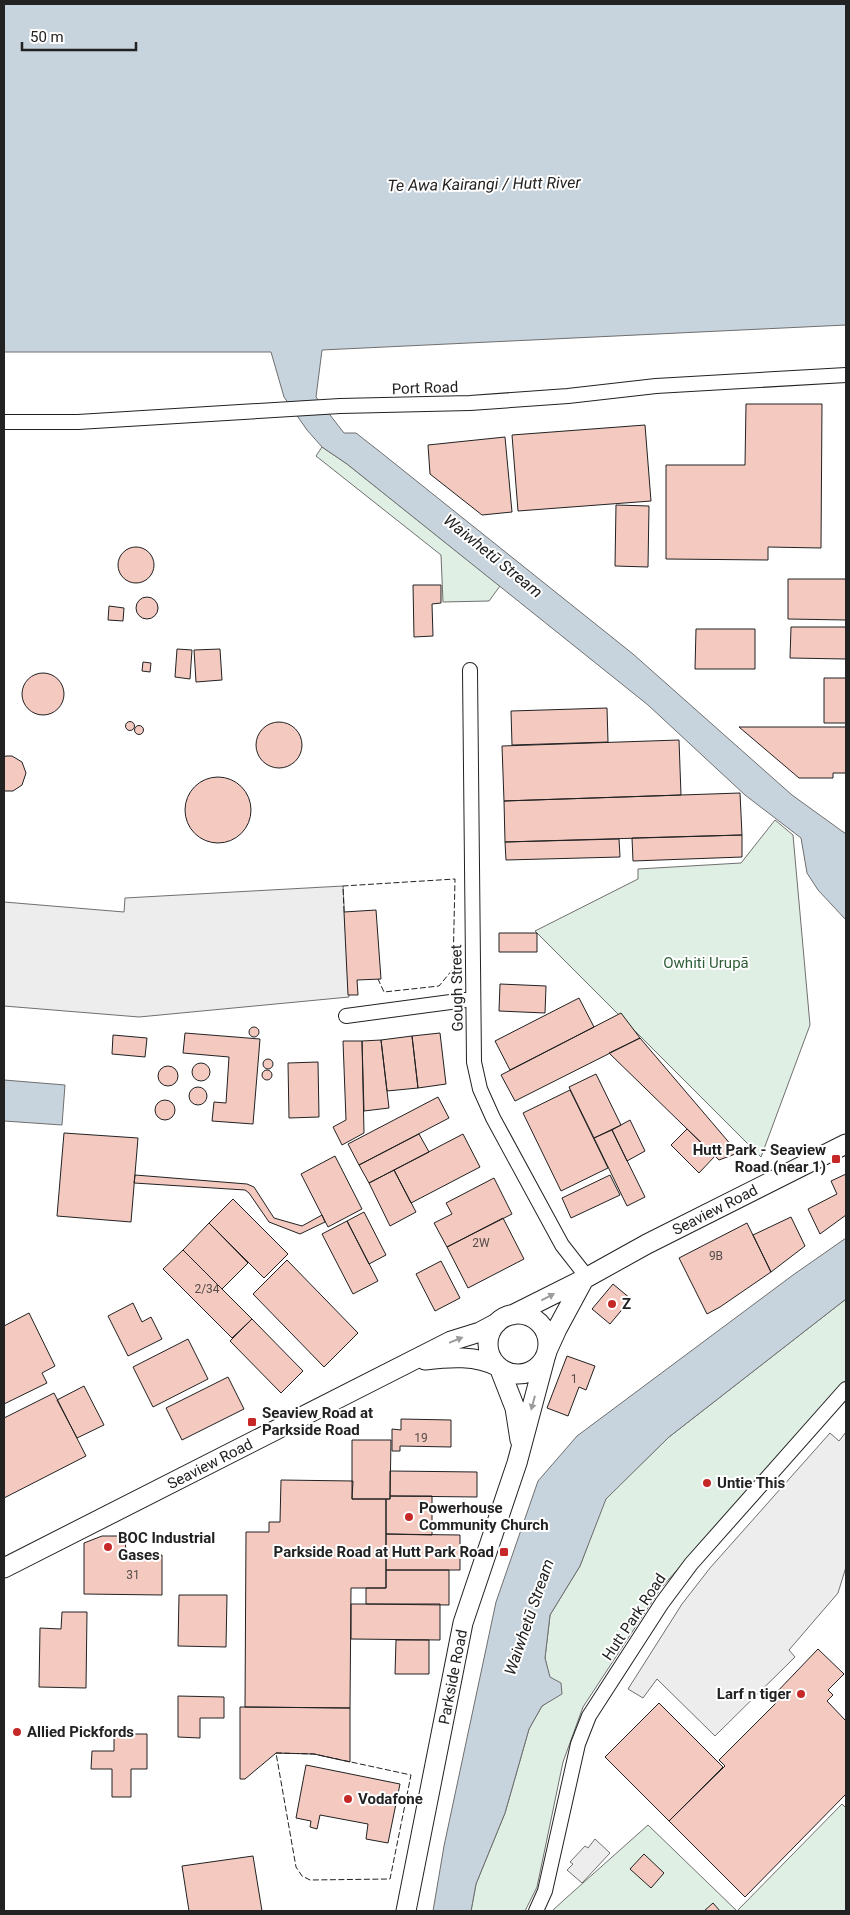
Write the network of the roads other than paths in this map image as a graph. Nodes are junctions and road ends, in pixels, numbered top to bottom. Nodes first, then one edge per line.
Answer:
1 (846, 375) edge
2 (4, 422) edge
3 (470, 670) dead end
4 (474, 999) junction
5 (346, 1016) dead end
6 (846, 1144) edge
7 (586, 1278) junction
8 (505, 1319) junction
9 (546, 1354) junction
10 (416, 1360) junction
11 (499, 1367) junction
12 (846, 1388) edge
13 (521, 1449) junction
14 (4, 1568) edge
15 (406, 1911) edge
16 (536, 1911) edge

1 - 2 street, Port Road
3 - 4 street, Gough Street
4 - 5 street
4 - 7 street, Gough Street
6 - 7 main road, Seaview Road
8 -> 7 main road, Seaview Road
7 - 9 main road
8 - 9 main road
10 -> 8 main road, Seaview Road
8 - 11 main road
9 - 11 main road
9 -> 13 main road, Parkside Road
10 - 11 main road, Seaview Road
10 - 14 main road, Seaview Road
11 - 13 main road, Parkside Road
12 - 16 street, Hutt Park Road
13 - 15 main road, Parkside Road

